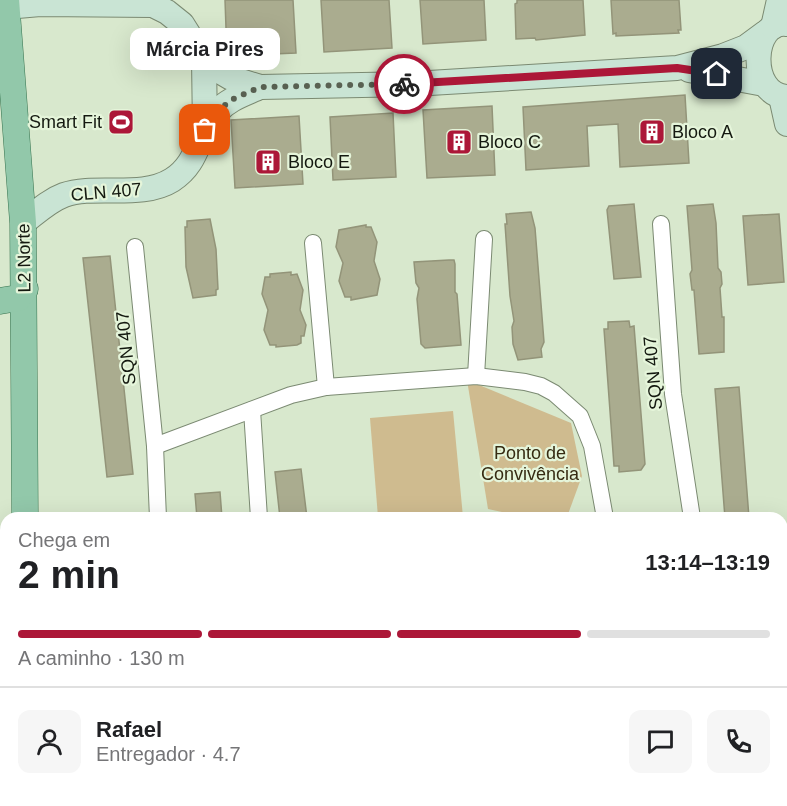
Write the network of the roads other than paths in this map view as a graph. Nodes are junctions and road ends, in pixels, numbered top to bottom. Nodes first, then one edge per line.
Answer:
1 (778, 0) edge
2 (6, 4) edge
3 (775, 28) edge
4 (204, 59) junction
5 (677, 68) junction
6 (260, 87) junction
7 (777, 92) edge
8 (787, 124) edge
9 (205, 130) junction
10 (23, 223) junction
11 (662, 224) dead end
12 (484, 239) dead end
13 (313, 243) dead end
14 (135, 247) dead end
15 (25, 289) junction
16 (0, 301) edge
17 (476, 376) junction
18 (326, 387) junction
19 (252, 410) junction
20 (155, 446) junction
21 (25, 512) edge
22 (158, 512) edge
23 (259, 512) edge
24 (603, 512) edge
25 (691, 512) edge

1 - 3 street
2 - 4 street
2 - 10 main road, L2 Norte
3 - 5 street
3 - 7 street
4 - 6 street
4 - 9 street
5 - 6 street
5 - 7 street
6 - 9 street, CLN 407
7 - 8 street
9 - 10 street, CLN 407
10 - 15 main road, L2 Norte
11 - 25 street, SQN 407
12 - 17 street
13 - 18 street
14 - 20 street, SQN 407
15 - 16 main road
15 - 21 main road, L2 Norte
17 - 18 street
17 - 24 street
18 - 19 street
19 - 20 street
19 - 23 street
20 - 22 street, SQN 407

